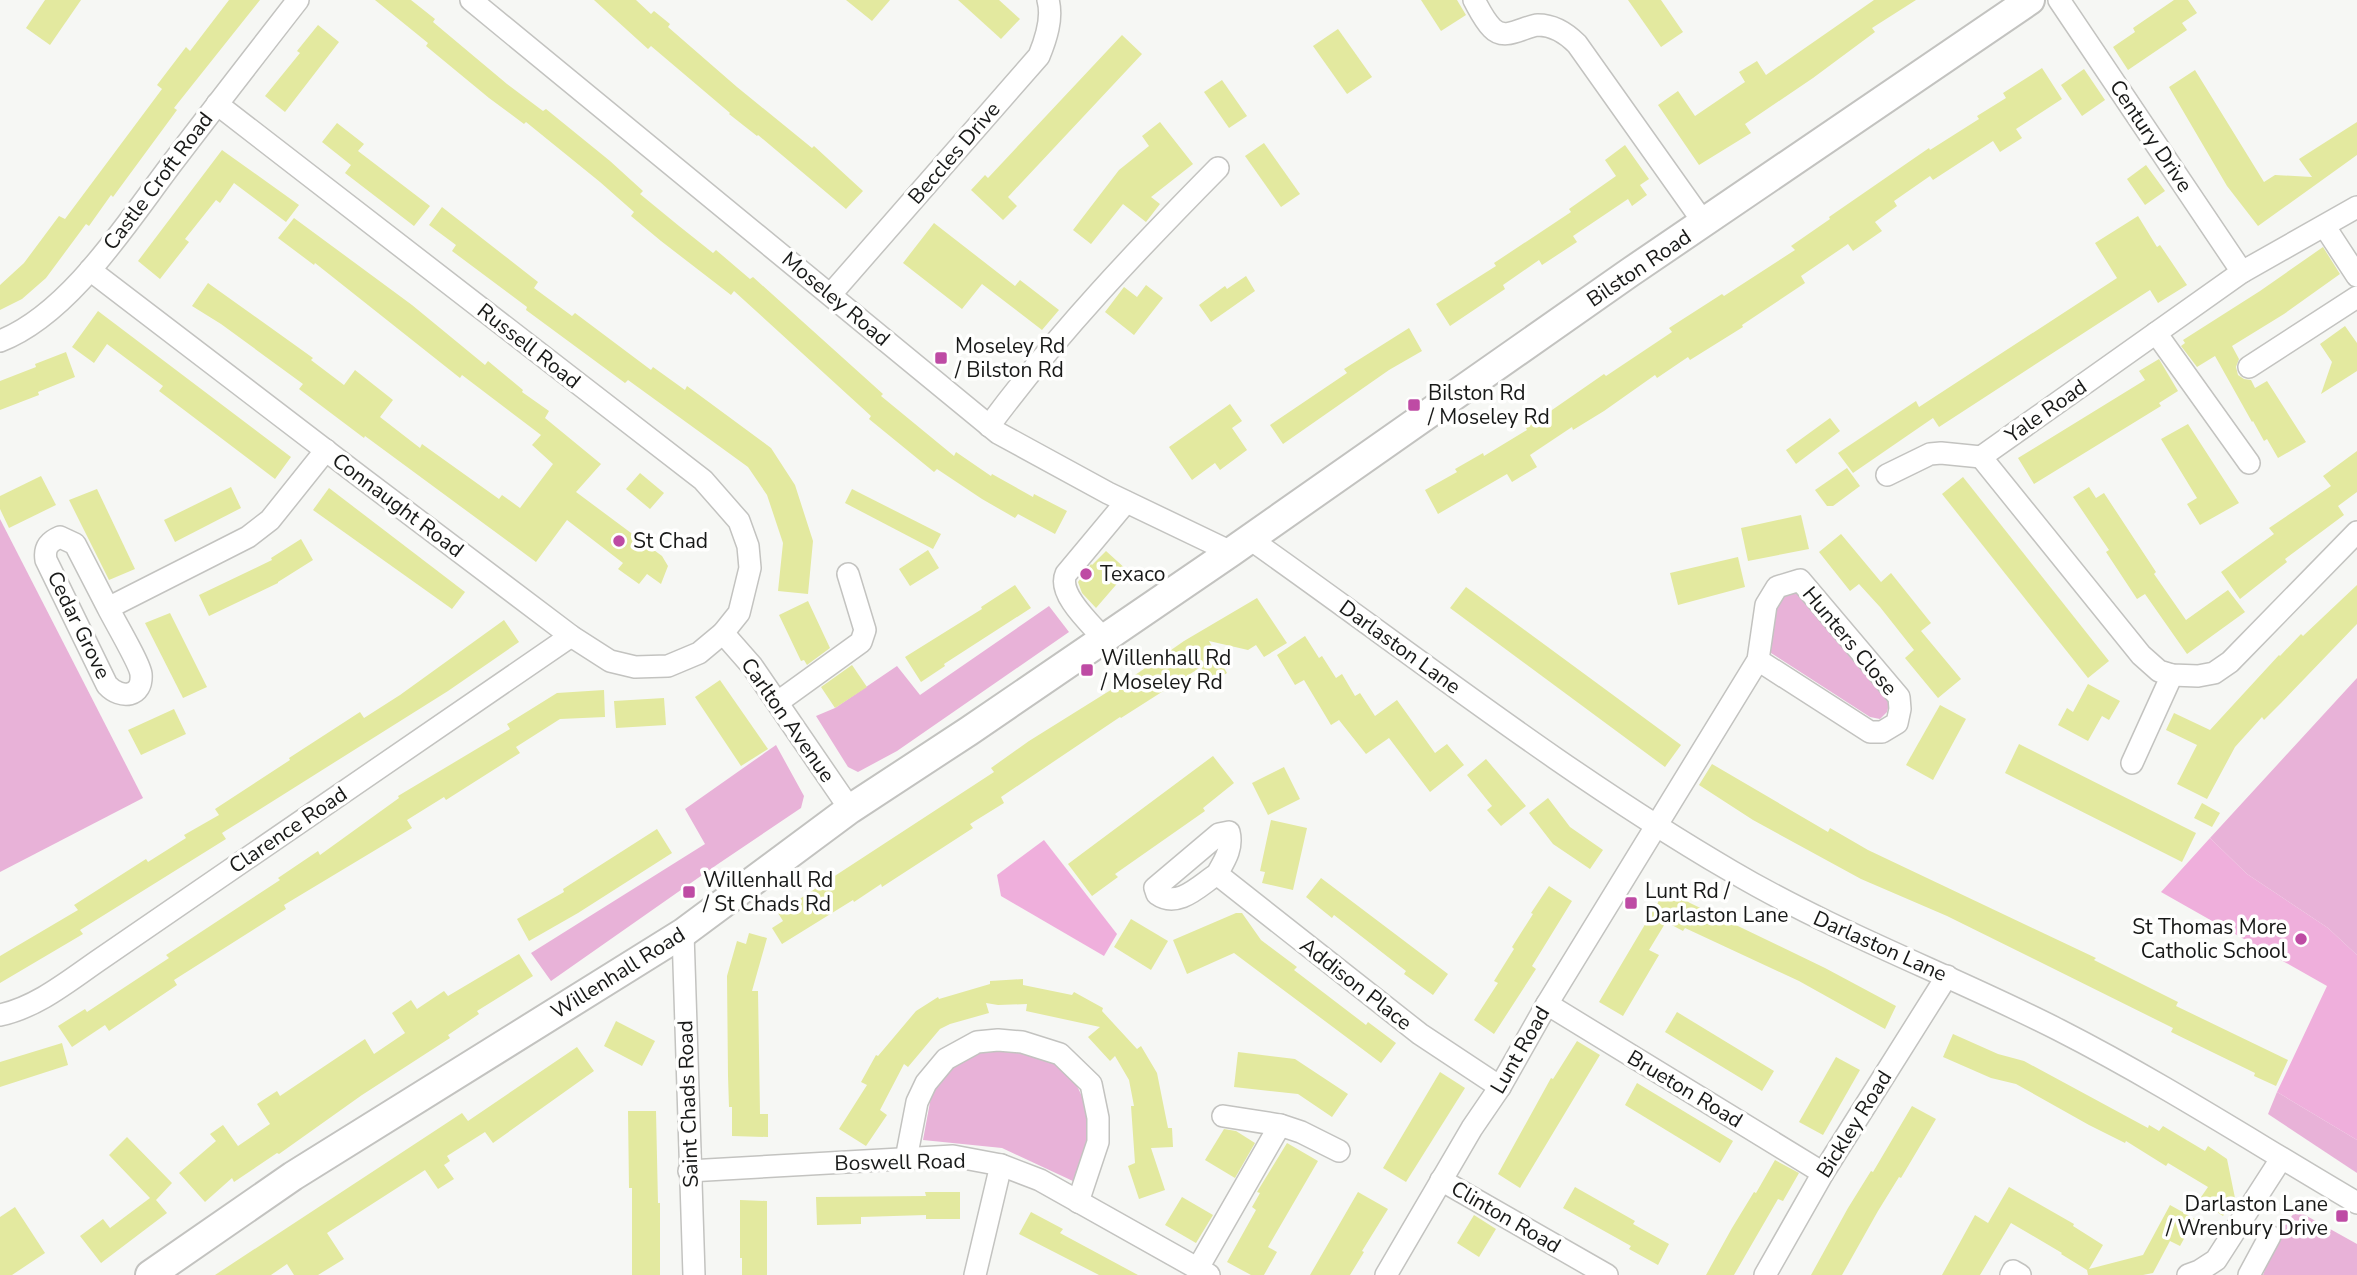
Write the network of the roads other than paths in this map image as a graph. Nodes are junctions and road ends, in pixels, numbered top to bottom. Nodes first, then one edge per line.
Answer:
1 (298, 0) edge
2 (471, 0) edge
3 (1048, 0) edge
4 (1474, 0) edge
5 (2030, 0) edge
6 (2059, 0) edge
7 (216, 104) junction
8 (1218, 168) dead end
9 (2357, 208) edge
10 (1704, 223) junction
11 (2325, 227) junction
12 (90, 270) junction
13 (2242, 272) junction
14 (2357, 276) edge
15 (831, 294) junction
16 (2357, 296) edge
17 (2156, 333) junction
18 (0, 341) edge
19 (2249, 367) dead end
20 (989, 426) junction
21 (326, 450) junction
22 (1981, 457) junction
23 (2249, 463) dead end
24 (1887, 475) dead end
25 (1126, 502) junction
26 (2357, 532) edge
27 (1240, 546) junction
28 (848, 574) dead end
29 (108, 608) junction
30 (723, 633) junction
31 (572, 636) junction
32 (1104, 639) junction
33 (1758, 660) junction
34 (2172, 675) junction
35 (778, 702) junction
36 (2132, 763) dead end
37 (850, 809) junction
38 (1656, 825) junction
39 (1217, 874) dead end
40 (683, 933) junction
41 (1947, 976) junction
42 (1547, 1004) junction
43 (0, 1015) edge
44 (1500, 1087) junction
45 (1223, 1116) dead end
46 (1280, 1125) junction
47 (1339, 1151) dead end
48 (906, 1159) junction
49 (2281, 1159) junction
50 (1001, 1165) junction
51 (689, 1171) junction
52 (1823, 1173) junction
53 (1441, 1180) junction
54 (1078, 1202) junction
55 (2357, 1203) edge
56 (2234, 1231) junction
57 (1204, 1272) edge
58 (150, 1275) edge
59 (694, 1275) edge
60 (975, 1275) edge
61 (1386, 1275) edge
62 (1607, 1275) edge
63 (1765, 1275) edge
64 (2011, 1275) edge
65 (2020, 1275) edge
66 (2188, 1275) edge
67 (2249, 1275) edge

1 - 7 street, Castle Croft Road
2 - 15 street, Moseley Road
3 - 15 street, Beccles Drive
4 - 10 street
5 - 10 main road, Bilston Road
6 - 13 street, Century Drive
7 - 12 street, Castle Croft Road
7 - 30 street, Russell Road
8 - 20 street
9 - 11 street, Yale Road
10 - 27 main road, Bilston Road
11 - 13 street, Yale Road
11 - 14 street
12 - 18 street, Castle Croft Road
12 - 21 street, Connaught Road
13 - 17 street, Yale Road
15 - 20 street, Moseley Road
16 - 19 street
17 - 22 street, Yale Road
17 - 23 street
20 - 25 street, Moseley Road
21 - 29 street, Cedar Grove
21 - 31 street, Connaught Road
22 - 24 street
22 - 34 street
25 - 27 street, Moseley Road
25 - 32 street
26 - 34 street
27 - 32 main road, Willenhall Road
27 - 38 street, Darlaston Lane
28 - 35 street
29 - 29 street, Cedar Grove
30 - 31 street, Connaught Road
30 - 35 street, Carlton Avenue
31 - 43 street, Clarence Road
32 - 37 main road, Willenhall Road
33 - 33 street, Hunters Close
33 - 38 street, Hunters Close
34 - 36 street
35 - 37 street, Carlton Avenue
37 - 40 main road, Willenhall Road
38 - 41 street, Darlaston Lane
38 - 42 street, Lunt Road
39 - 44 street, Addison Place
40 - 51 street, Saint Chads Road
40 - 58 main road, Willenhall Road
41 - 49 street, Darlaston Lane
41 - 52 street, Bickley Road
42 - 44 street, Lunt Road
42 - 52 street, Brueton Road
44 - 53 street, Lunt Road
45 - 46 street
46 - 47 street
46 - 57 street
48 - 50 street, Boswell Road
48 - 51 street, Boswell Road
48 - 54 street
49 - 55 street, Darlaston Lane
49 - 56 street
50 - 54 street, Boswell Road
50 - 60 street
51 - 59 street, Saint Chads Road
52 - 63 street, Bickley Road
53 - 61 street, Lunt Road
53 - 62 street, Clinton Road
54 - 57 street, Boswell Road
56 - 66 street
56 - 67 street
64 - 65 street

